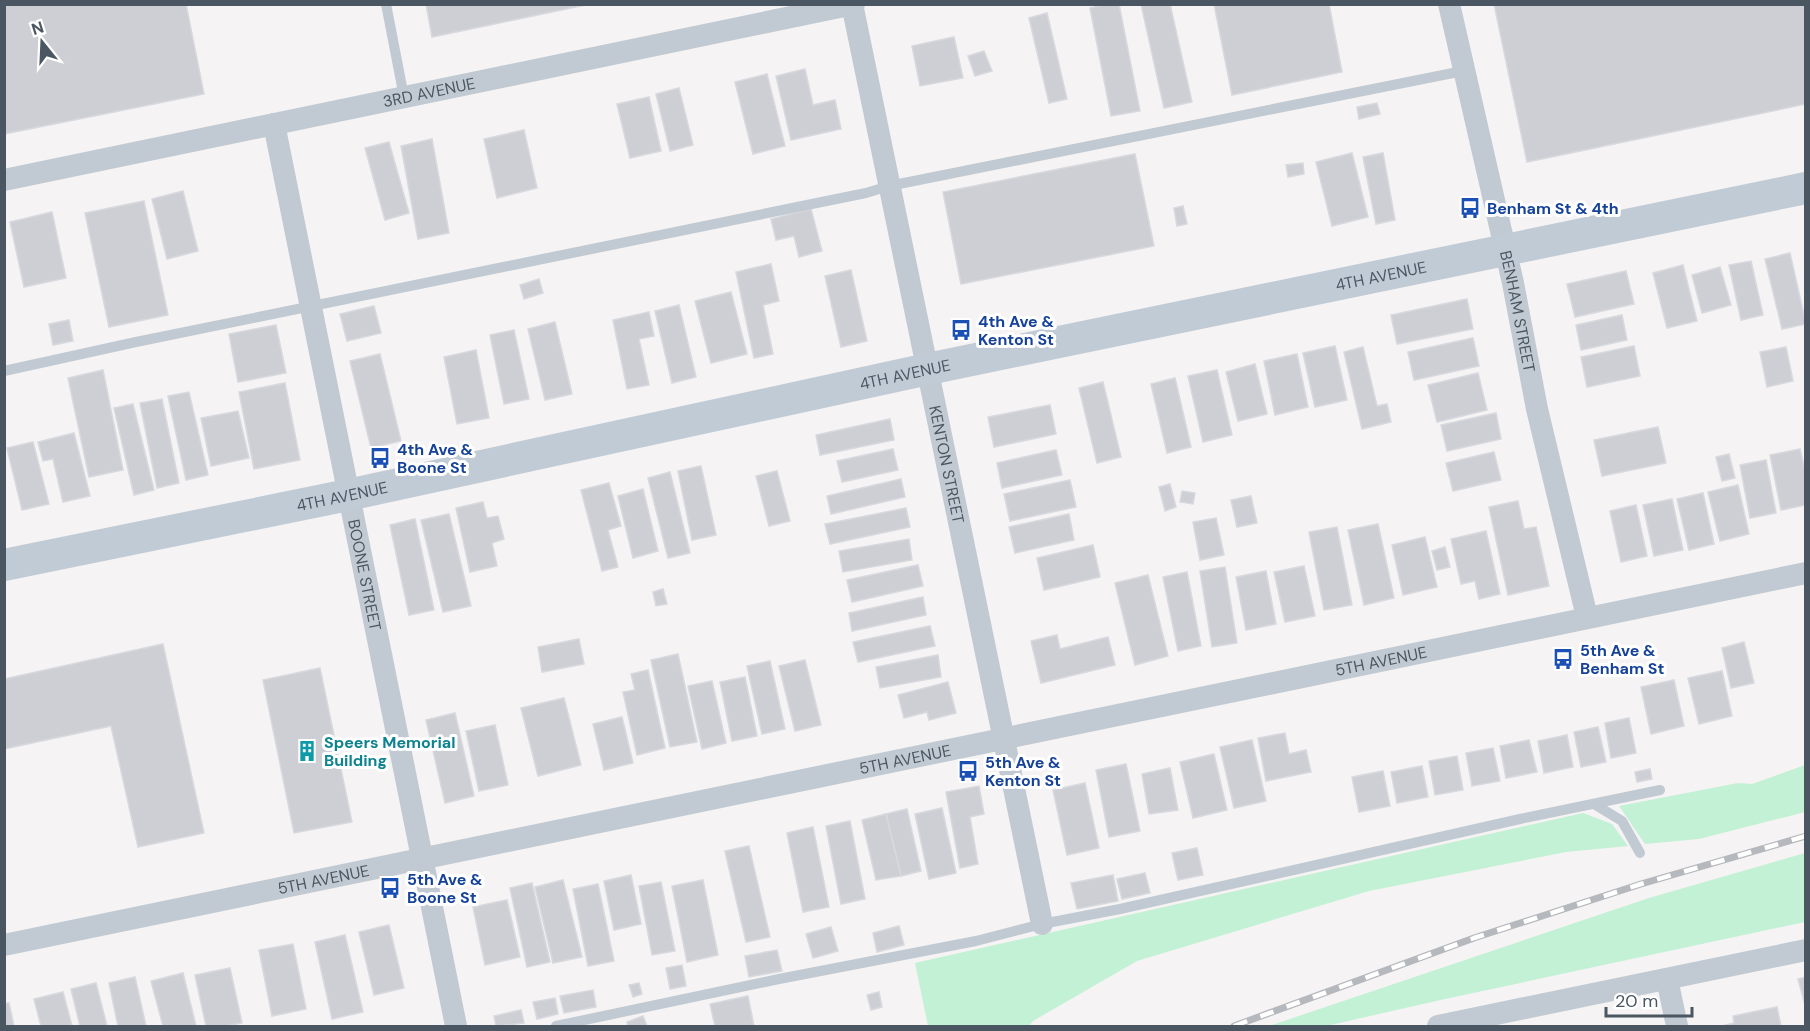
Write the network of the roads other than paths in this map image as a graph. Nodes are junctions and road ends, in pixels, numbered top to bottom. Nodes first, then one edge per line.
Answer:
1 (386, 4) edge
2 (1449, 4) edge
3 (853, 5) edge
4 (1463, 71) junction
5 (404, 97) junction
6 (274, 124) junction
7 (4, 180) edge
8 (889, 186) junction
9 (1806, 188) edge
10 (1505, 249) junction
11 (311, 307) junction
12 (928, 369) junction
13 (4, 371) edge
14 (348, 495) junction
15 (4, 565) edge
16 (1806, 573) edge
17 (1587, 617) junction
18 (1004, 740) junction
19 (1660, 790) dead end
20 (1594, 804) junction
21 (1641, 853) dead end
22 (422, 860) junction
23 (1042, 924) junction
24 (4, 945) edge
25 (1806, 950) edge
26 (1667, 979) junction
27 (456, 1026) edge
28 (556, 1026) edge
29 (1438, 1026) edge
30 (1677, 1026) edge

1 - 5 lane
2 - 4 street, BENHAM STREET
3 - 5 street, 3RD AVENUE
3 - 8 street, KENTON STREET
4 - 8 lane
4 - 10 street, BENHAM STREET
5 - 6 street, 3RD AVENUE
6 - 7 street, 3RD AVENUE
6 - 11 street, BOONE STREET
8 - 11 lane
8 - 12 street, KENTON STREET
9 - 10 street, 4TH AVENUE
10 - 12 street, 4TH AVENUE
10 - 17 street, BENHAM STREET
11 - 13 lane
11 - 14 street, BOONE STREET
12 - 14 street, 4TH AVENUE
12 - 18 street, KENTON STREET
14 - 15 street, 4TH AVENUE
14 - 22 street, BOONE STREET
16 - 17 street, 5TH AVENUE
17 - 18 street, 5TH AVENUE
18 - 22 street, 5TH AVENUE
18 - 23 street, KENTON STREET
19 - 20 lane
20 - 21 lane
20 - 23 lane
22 - 24 street, 5TH AVENUE
22 - 27 street, BOONE STREET
23 - 28 lane
25 - 26 street
26 - 29 street
26 - 30 street

